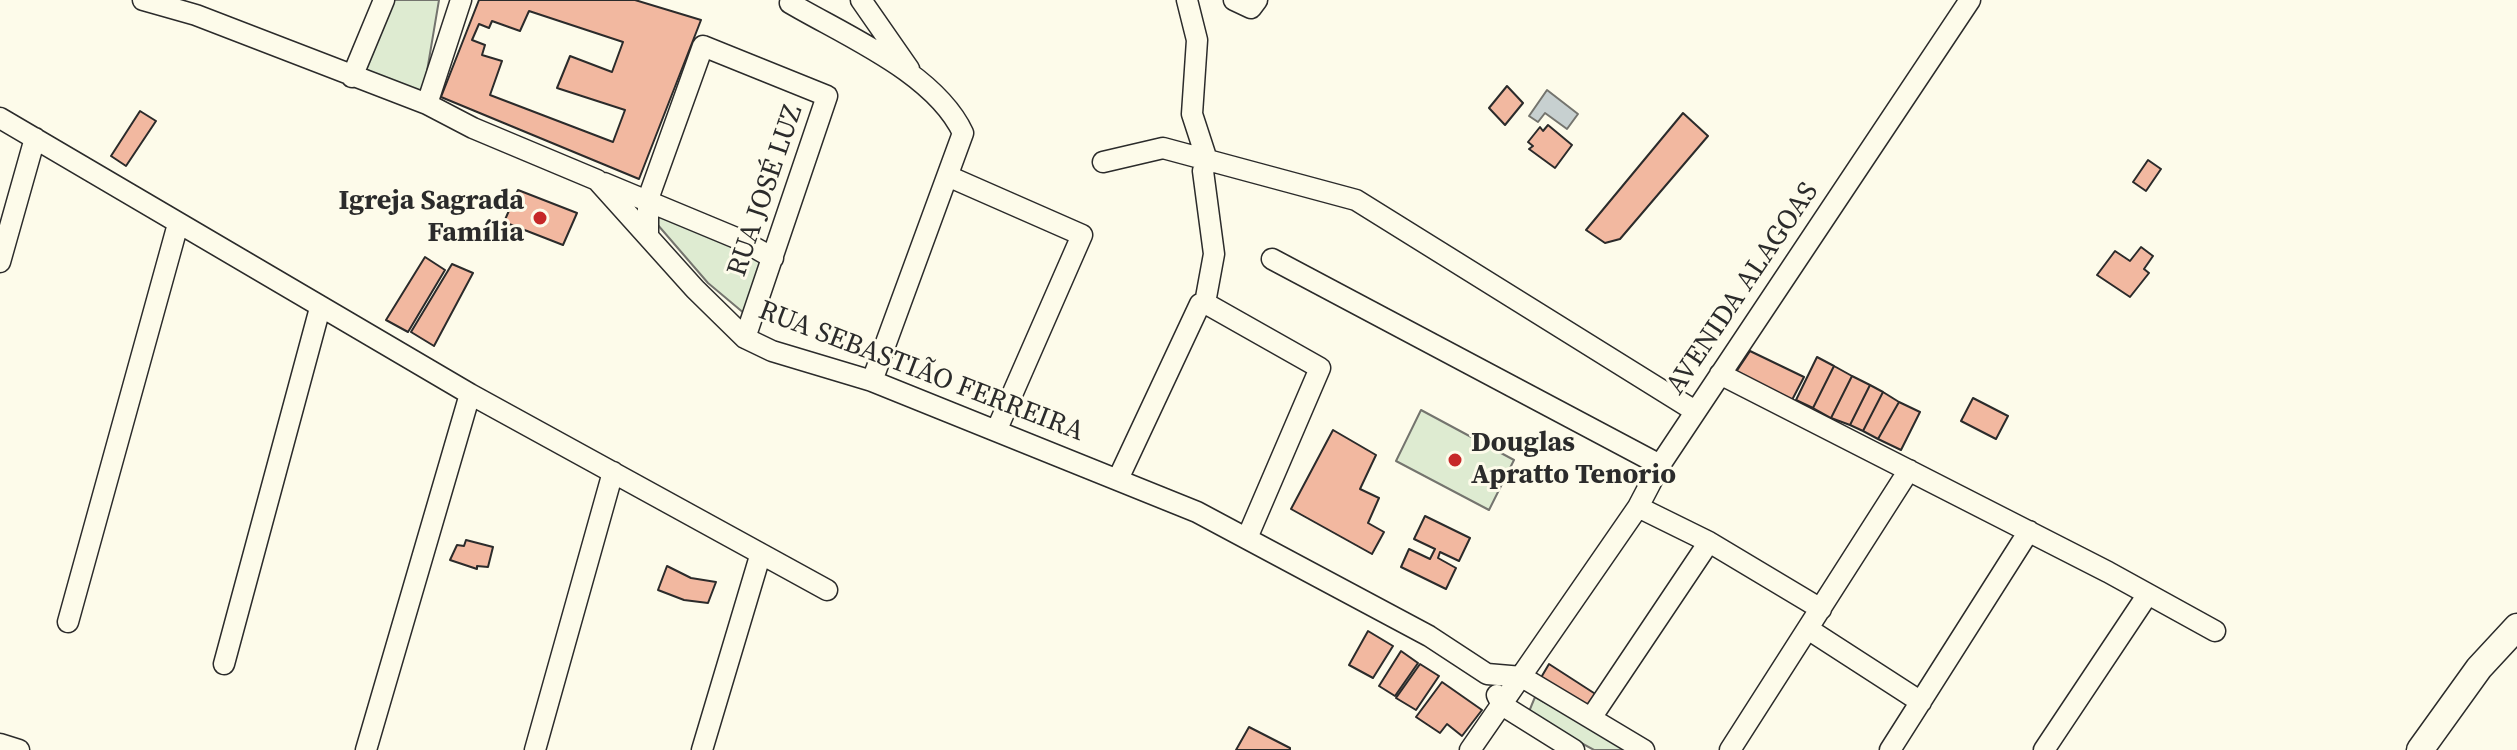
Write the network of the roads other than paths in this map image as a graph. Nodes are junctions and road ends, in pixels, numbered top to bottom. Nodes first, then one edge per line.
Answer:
1 (143, 0) edge
2 (384, 0) edge
3 (461, 0) edge
4 (861, 0) edge
5 (1187, 0) edge
6 (1234, 0) edge
7 (1257, 0) edge
8 (1970, 0) edge
9 (788, 1) edge
10 (914, 75) junction
11 (352, 77) junction
12 (427, 104) junction
13 (0, 118) edge
14 (35, 138) junction
15 (1207, 160) junction
16 (1103, 162) dead end
17 (950, 177) junction
18 (597, 180) junction
19 (648, 199) junction
20 (178, 224) junction
21 (648, 233) junction
22 (773, 258) junction
23 (1272, 259) dead end
24 (0, 262) edge
25 (1203, 303) junction
26 (320, 308) junction
27 (745, 338) junction
28 (1720, 374) junction
29 (872, 381) junction
30 (470, 394) junction
31 (1695, 411) junction
32 (997, 429) junction
33 (1660, 465) junction
34 (1909, 470) junction
35 (613, 472) junction
36 (1118, 479) junction
37 (1638, 507) junction
38 (2029, 531) junction
39 (1247, 538) junction
40 (1709, 542) junction
41 (760, 556) junction
42 (827, 590) dead end
43 (2148, 594) junction
44 (1821, 609) junction
45 (68, 622) dead end
46 (2517, 627) edge
47 (1808, 629) junction
48 (2215, 631) dead end
49 (224, 664) dead end
50 (1487, 674) junction
51 (1507, 696) junction
52 (1921, 702) junction
53 (1591, 718) junction
54 (0, 744) edge
55 (19, 750) edge
56 (366, 750) edge
57 (535, 750) edge
58 (702, 750) edge
59 (1470, 750) edge
60 (1574, 750) edge
61 (1644, 750) edge
62 (1730, 750) edge
63 (1890, 750) edge
64 (2044, 750) edge
65 (2420, 750) edge

1 - 11 street, RUA SEBASTIÃO FERREIRA
2 - 11 street
3 - 12 street
4 - 10 street
5 - 15 street
6 - 7 street
8 - 28 street, AVENIDA ALAGOAS
9 - 10 street
10 - 17 street
11 - 12 street, RUA SEBASTIÃO FERREIRA
12 - 18 street, RUA SEBASTIÃO FERREIRA
13 - 14 street
14 - 20 street
14 - 24 street
15 - 16 street
15 - 25 street
15 - 31 street
17 - 29 street
17 - 32 street
18 - 19 street
18 - 21 street, RUA SEBASTIÃO FERREIRA
19 - 21 street
19 - 22 street
19 - 22 street, RUA JOSÉ LUZ
20 - 26 street
20 - 45 street
21 - 27 street, RUA SEBASTIÃO FERREIRA
22 - 27 street, RUA JOSÉ LUZ
23 - 33 street
25 - 36 street
25 - 39 street
26 - 30 street
26 - 49 street
27 - 29 street, RUA SEBASTIÃO FERREIRA
28 - 31 street, AVENIDA ALAGOAS
28 - 34 street
29 - 32 street, RUA SEBASTIÃO FERREIRA
30 - 35 street
30 - 56 street
31 - 33 street, AVENIDA ALAGOAS
32 - 36 street, RUA SEBASTIÃO FERREIRA
33 - 37 street, AVENIDA ALAGOAS
34 - 38 street
34 - 44 street
35 - 41 street
35 - 57 street
36 - 39 street, RUA SEBASTIÃO FERREIRA
37 - 40 street
37 - 51 street, AVENIDA ALAGOAS
38 - 43 street
38 - 52 street
39 - 50 street, RUA SEBASTIÃO FERREIRA
40 - 44 street
40 - 53 street
41 - 42 street
41 - 58 street
43 - 48 street
43 - 64 street
44 - 47 street
46 - 65 main road
47 - 52 street
47 - 62 street
50 - 51 street
50 - 51 street, RUA SEBASTIÃO FERREIRA
51 - 53 street, RUA SEBASTIÃO FERREIRA
51 - 59 street, AVENIDA ALAGOAS
51 - 60 street, RUA SEBASTIÃO FERREIRA
52 - 63 street
53 - 61 street, RUA SEBASTIÃO FERREIRA
54 - 55 street

